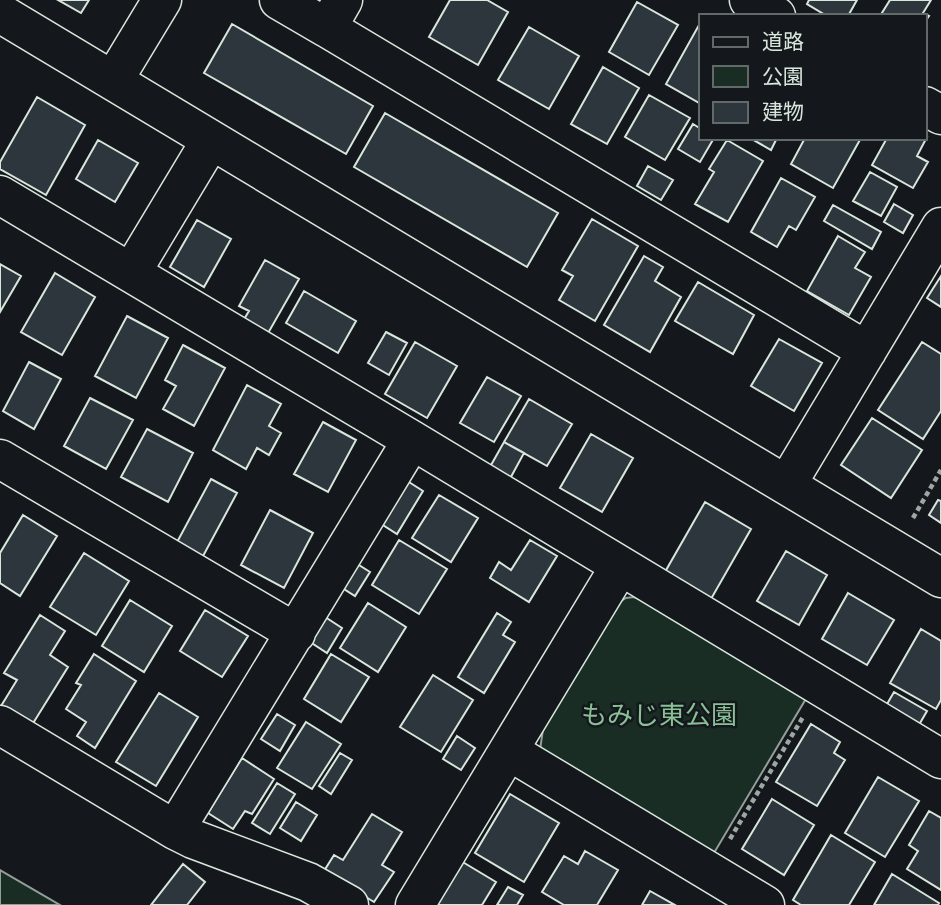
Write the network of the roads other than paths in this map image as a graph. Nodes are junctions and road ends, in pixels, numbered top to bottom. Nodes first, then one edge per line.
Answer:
1 (162, 0) edge
2 (279, 0) edge
3 (750, 0) edge
4 (0, 13) edge
5 (335, 14) edge
6 (773, 14) edge
7 (113, 81) junction
8 (211, 140) junction
9 (0, 195) edge
10 (941, 227) edge
11 (131, 273) junction
12 (867, 351) junction
13 (412, 440) junction
14 (0, 459) edge
15 (787, 484) junction
16 (620, 566) junction
17 (941, 578) edge
18 (296, 633) junction
19 (0, 725) edge
20 (509, 751) junction
21 (941, 759) edge
22 (175, 830) junction
23 (349, 905) edge
24 (415, 905) edge
25 (765, 905) edge

1 - 7 street
2 - 5 street
3 - 6 street
4 - 7 street
5 - 12 street
7 - 8 street
8 - 11 street
8 - 15 street
9 - 11 street
10 - 12 street
11 - 13 street
12 - 15 street
13 - 16 street
13 - 18 street
14 - 18 street
15 - 17 street
16 - 20 street
16 - 21 street
18 - 22 street
19 - 22 street
20 - 24 street
20 - 25 street
22 - 23 street

